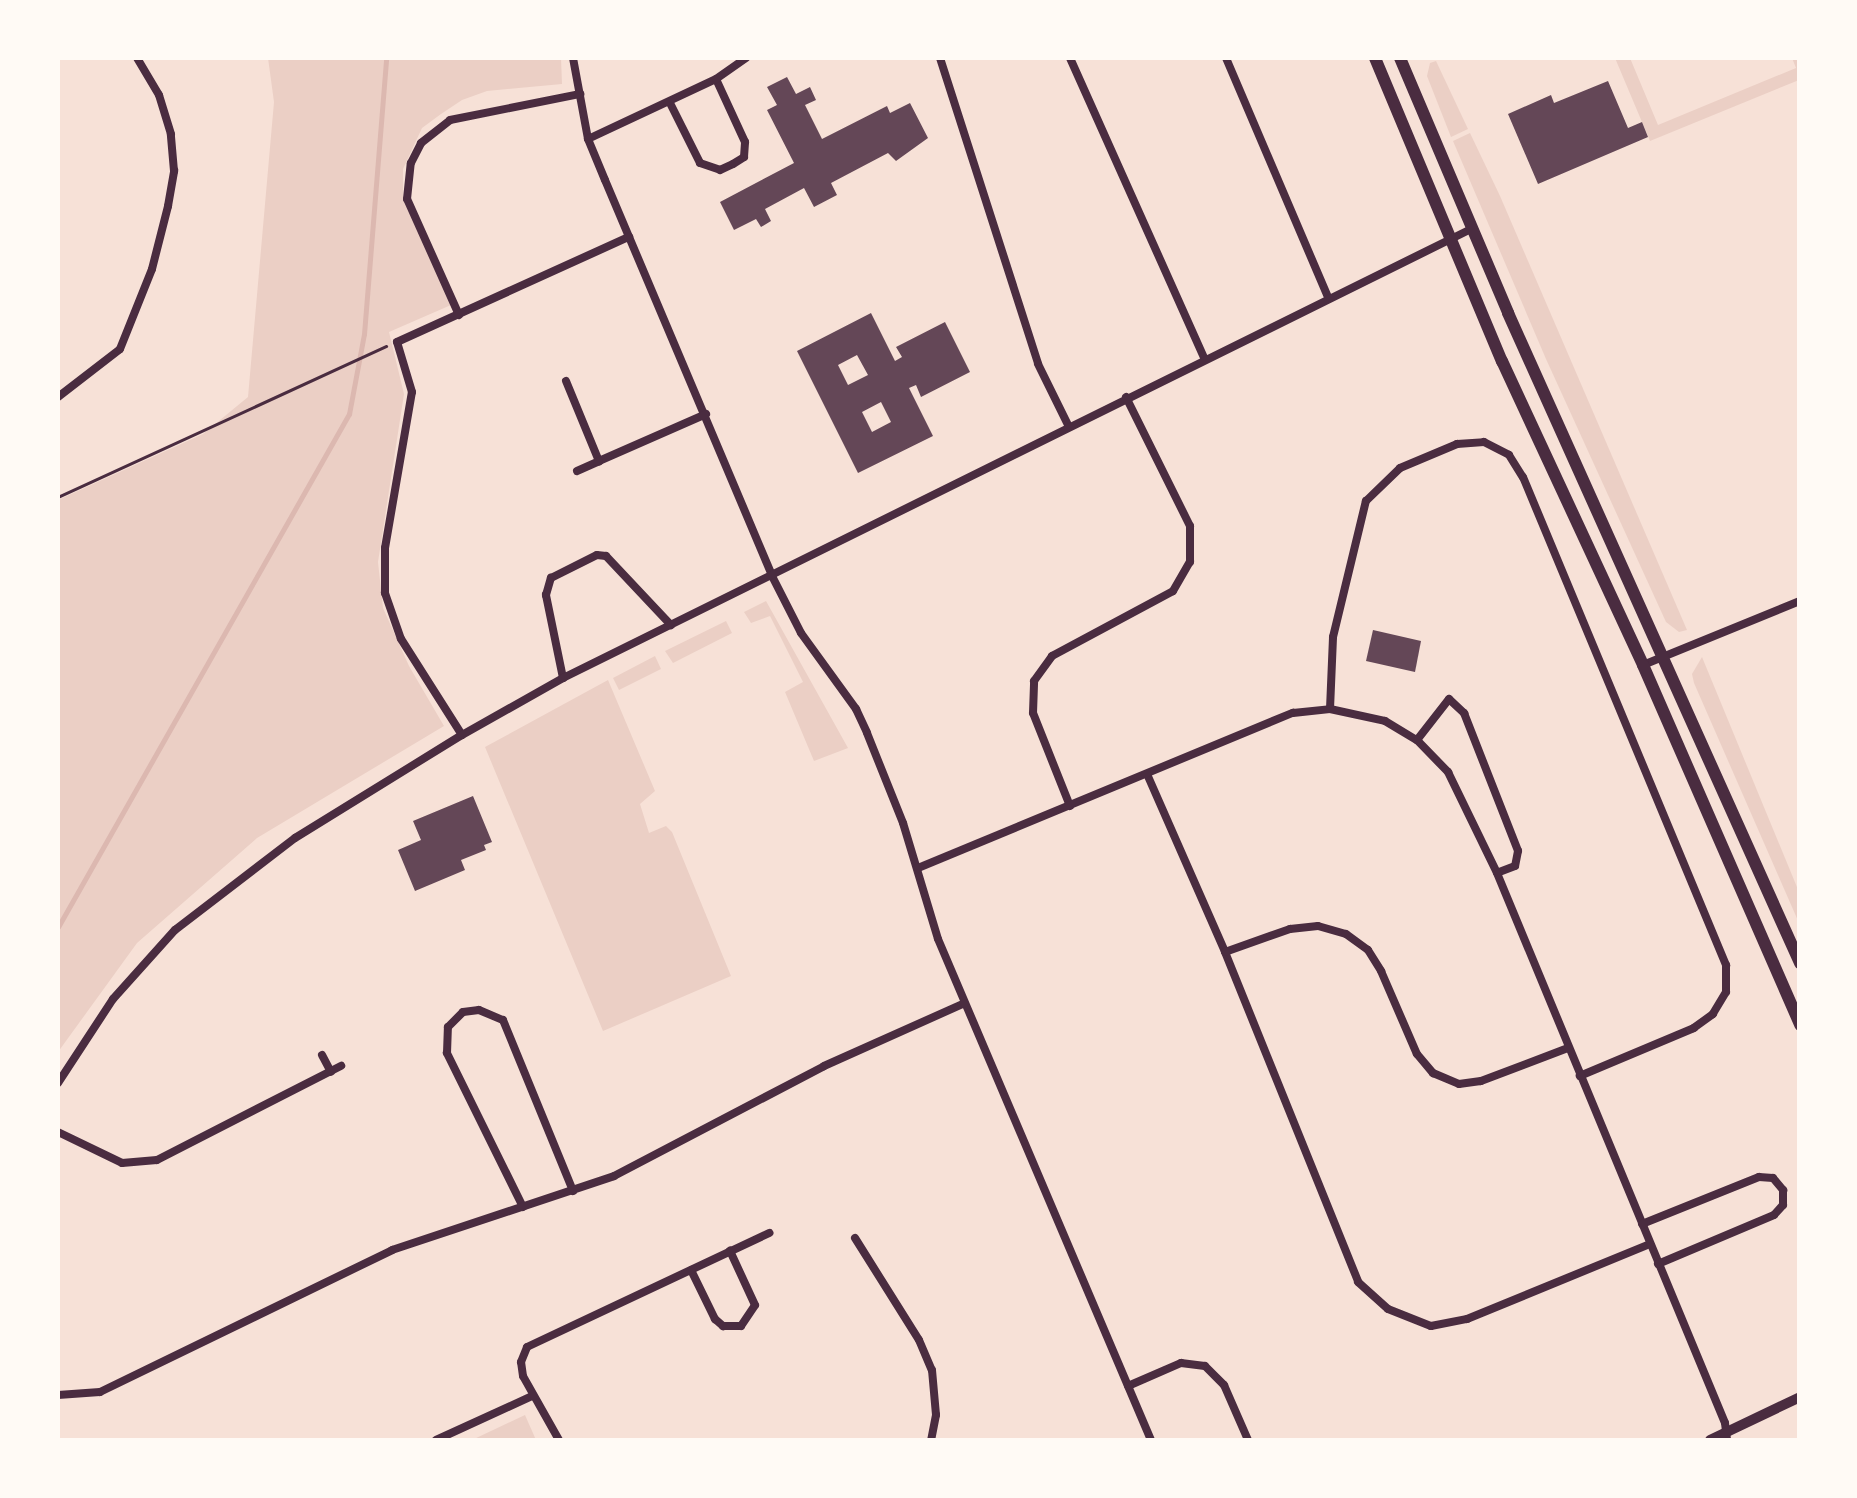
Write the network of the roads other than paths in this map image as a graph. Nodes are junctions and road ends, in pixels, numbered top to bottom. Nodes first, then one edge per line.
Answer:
1 (137, 58) edge
2 (574, 58) edge
3 (746, 58) edge
4 (940, 58) edge
5 (1070, 58) edge
6 (1226, 58) edge
7 (1375, 58) edge
8 (1400, 58) edge
9 (716, 80) junction
10 (580, 94) junction
11 (670, 102) junction
12 (588, 140) junction
13 (1472, 228) junction
14 (629, 237) junction
15 (1451, 237) junction
16 (1328, 296) junction
17 (459, 315) junction
18 (1204, 358) junction
19 (566, 381) dead end
20 (58, 397) edge
21 (1126, 397) junction
22 (706, 414) junction
23 (1069, 426) junction
24 (599, 461) junction
25 (577, 471) dead end
26 (772, 576) junction
27 (1800, 602) edge
28 (672, 624) junction
29 (1664, 656) junction
30 (1642, 665) junction
31 (563, 678) junction
32 (1330, 710) junction
33 (462, 735) junction
34 (1417, 740) junction
35 (1147, 774) junction
36 (1070, 806) junction
37 (918, 868) junction
38 (1497, 873) junction
39 (1226, 952) junction
40 (1800, 963) edge
41 (965, 1003) junction
42 (1800, 1025) edge
43 (1568, 1048) junction
44 (322, 1055) dead end
45 (341, 1066) dead end
46 (331, 1072) junction
47 (1580, 1076) junction
48 (58, 1084) edge
49 (58, 1132) edge
50 (573, 1191) junction
51 (523, 1207) junction
52 (1642, 1224) junction
53 (770, 1233) dead end
54 (854, 1238) dead end
55 (1650, 1244) junction
56 (730, 1251) junction
57 (1658, 1264) junction
58 (691, 1270) junction
59 (1128, 1386) junction
60 (58, 1395) edge
61 (532, 1396) junction
62 (1800, 1397) edge
63 (1726, 1437) edge
64 (436, 1440) edge
65 (559, 1440) edge
66 (931, 1440) edge
67 (1151, 1440) edge
68 (1248, 1440) edge
69 (1710, 1440) edge

1 - 20 street
2 - 10 street
3 - 9 street
4 - 23 street
5 - 18 street
6 - 16 street
7 - 15 main road
8 - 13 main road
9 - 11 street
9 - 11 street
10 - 12 street
10 - 17 street
11 - 12 street
12 - 14 street
13 - 15 street
13 - 29 main road
14 - 17 street
14 - 22 street
15 - 16 street
15 - 30 main road
16 - 18 street
17 - 33 street
18 - 21 street
19 - 24 street
21 - 23 street
21 - 36 street
22 - 24 street
22 - 26 street
23 - 26 street
24 - 25 street
26 - 28 street
26 - 37 street
27 - 29 street
28 - 31 street
28 - 31 street
29 - 30 street
29 - 40 main road
30 - 42 main road
31 - 33 street
32 - 34 street
32 - 35 street
32 - 47 street
33 - 48 street
34 - 38 street
34 - 38 street
35 - 36 street
35 - 39 street
36 - 37 street
37 - 41 street
38 - 43 street
39 - 43 street
39 - 55 street
41 - 50 street
41 - 59 street
43 - 47 street
44 - 46 street
45 - 46 street
46 - 49 street
47 - 52 street
50 - 51 street
50 - 51 street
51 - 60 street
52 - 55 street
52 - 57 street
53 - 56 street
54 - 66 street
55 - 57 street
56 - 58 street
56 - 58 street
57 - 63 street
58 - 61 street
59 - 67 street
59 - 68 street
61 - 64 street
61 - 65 street
62 - 63 street
63 - 69 street

